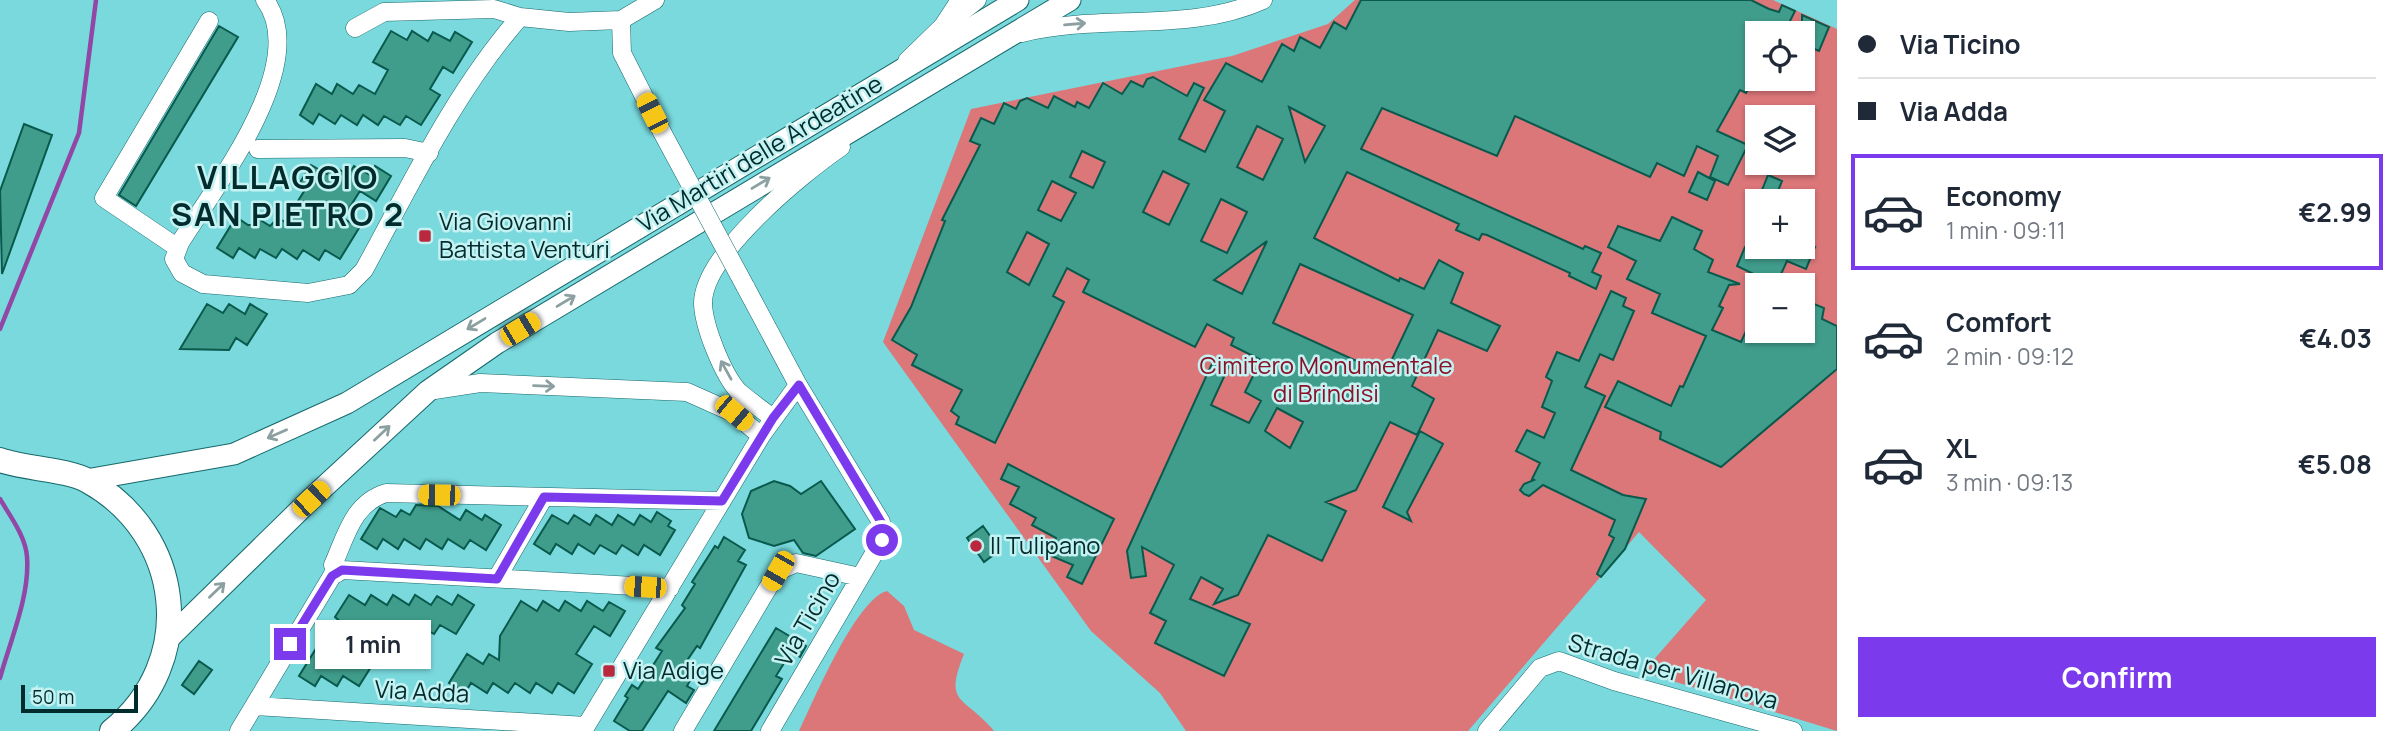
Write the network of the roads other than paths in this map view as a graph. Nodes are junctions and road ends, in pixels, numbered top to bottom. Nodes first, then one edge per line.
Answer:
1 (265, 0) edge
2 (654, 0) edge
3 (960, 0) edge
4 (977, 0) edge
5 (1018, 0) edge
6 (1070, 0) edge
7 (1263, 0) edge
8 (520, 17) junction
9 (621, 20) junction
10 (209, 21) dead end
11 (943, 26) junction
12 (355, 28) dead end
13 (1009, 37) junction
14 (898, 71) junction
15 (918, 90) junction
16 (258, 149) dead end
17 (429, 153) junction
18 (177, 257) junction
19 (799, 385) junction
20 (428, 391) junction
21 (773, 418) junction
22 (761, 436) junction
23 (5, 464) edge
24 (86, 480) junction
25 (544, 497) junction
26 (722, 501) junction
27 (336, 574) junction
28 (860, 577) junction
29 (497, 579) junction
30 (670, 588) junction
31 (169, 638) junction
32 (255, 706) junction
33 (584, 729) edge
34 (112, 731) edge
35 (239, 731) edge
36 (683, 731) edge
37 (770, 731) edge
38 (1487, 731) edge
39 (1793, 731) edge

1 - 18 street
2 - 9 street
3 - 11 street
4 - 11 street
5 - 14 street, Via Martiri delle Ardeatine
6 - 13 street, Via Martiri delle Ardeatine
13 -> 7 street
8 - 9 street
8 - 12 street
8 - 17 street
9 - 19 street, Via Ticino, bridge
10 - 18 street
11 - 14 street
13 - 15 street, Via Martiri delle Ardeatine
14 -> 24 street, Via Martiri delle Ardeatine
20 -> 15 street, Via Martiri delle Ardeatine
21 -> 15 street
16 - 17 street
17 - 18 street
19 - 21 street
19 - 28 street, Via Ticino
20 -> 22 street
31 -> 20 street, Via Martiri delle Ardeatine
21 - 22 street
22 - 26 street
23 - 24 main road
24 - 31 main road
25 - 26 street
25 - 27 street
25 - 29 street
26 - 30 street
27 - 29 street
27 - 32 street
28 - 36 street
28 - 37 street, Via Ticino
29 - 30 street
30 - 33 street
31 - 34 main road
32 - 33 street, Via Adda
32 - 35 street
38 - 39 street, Strada per Villanova

